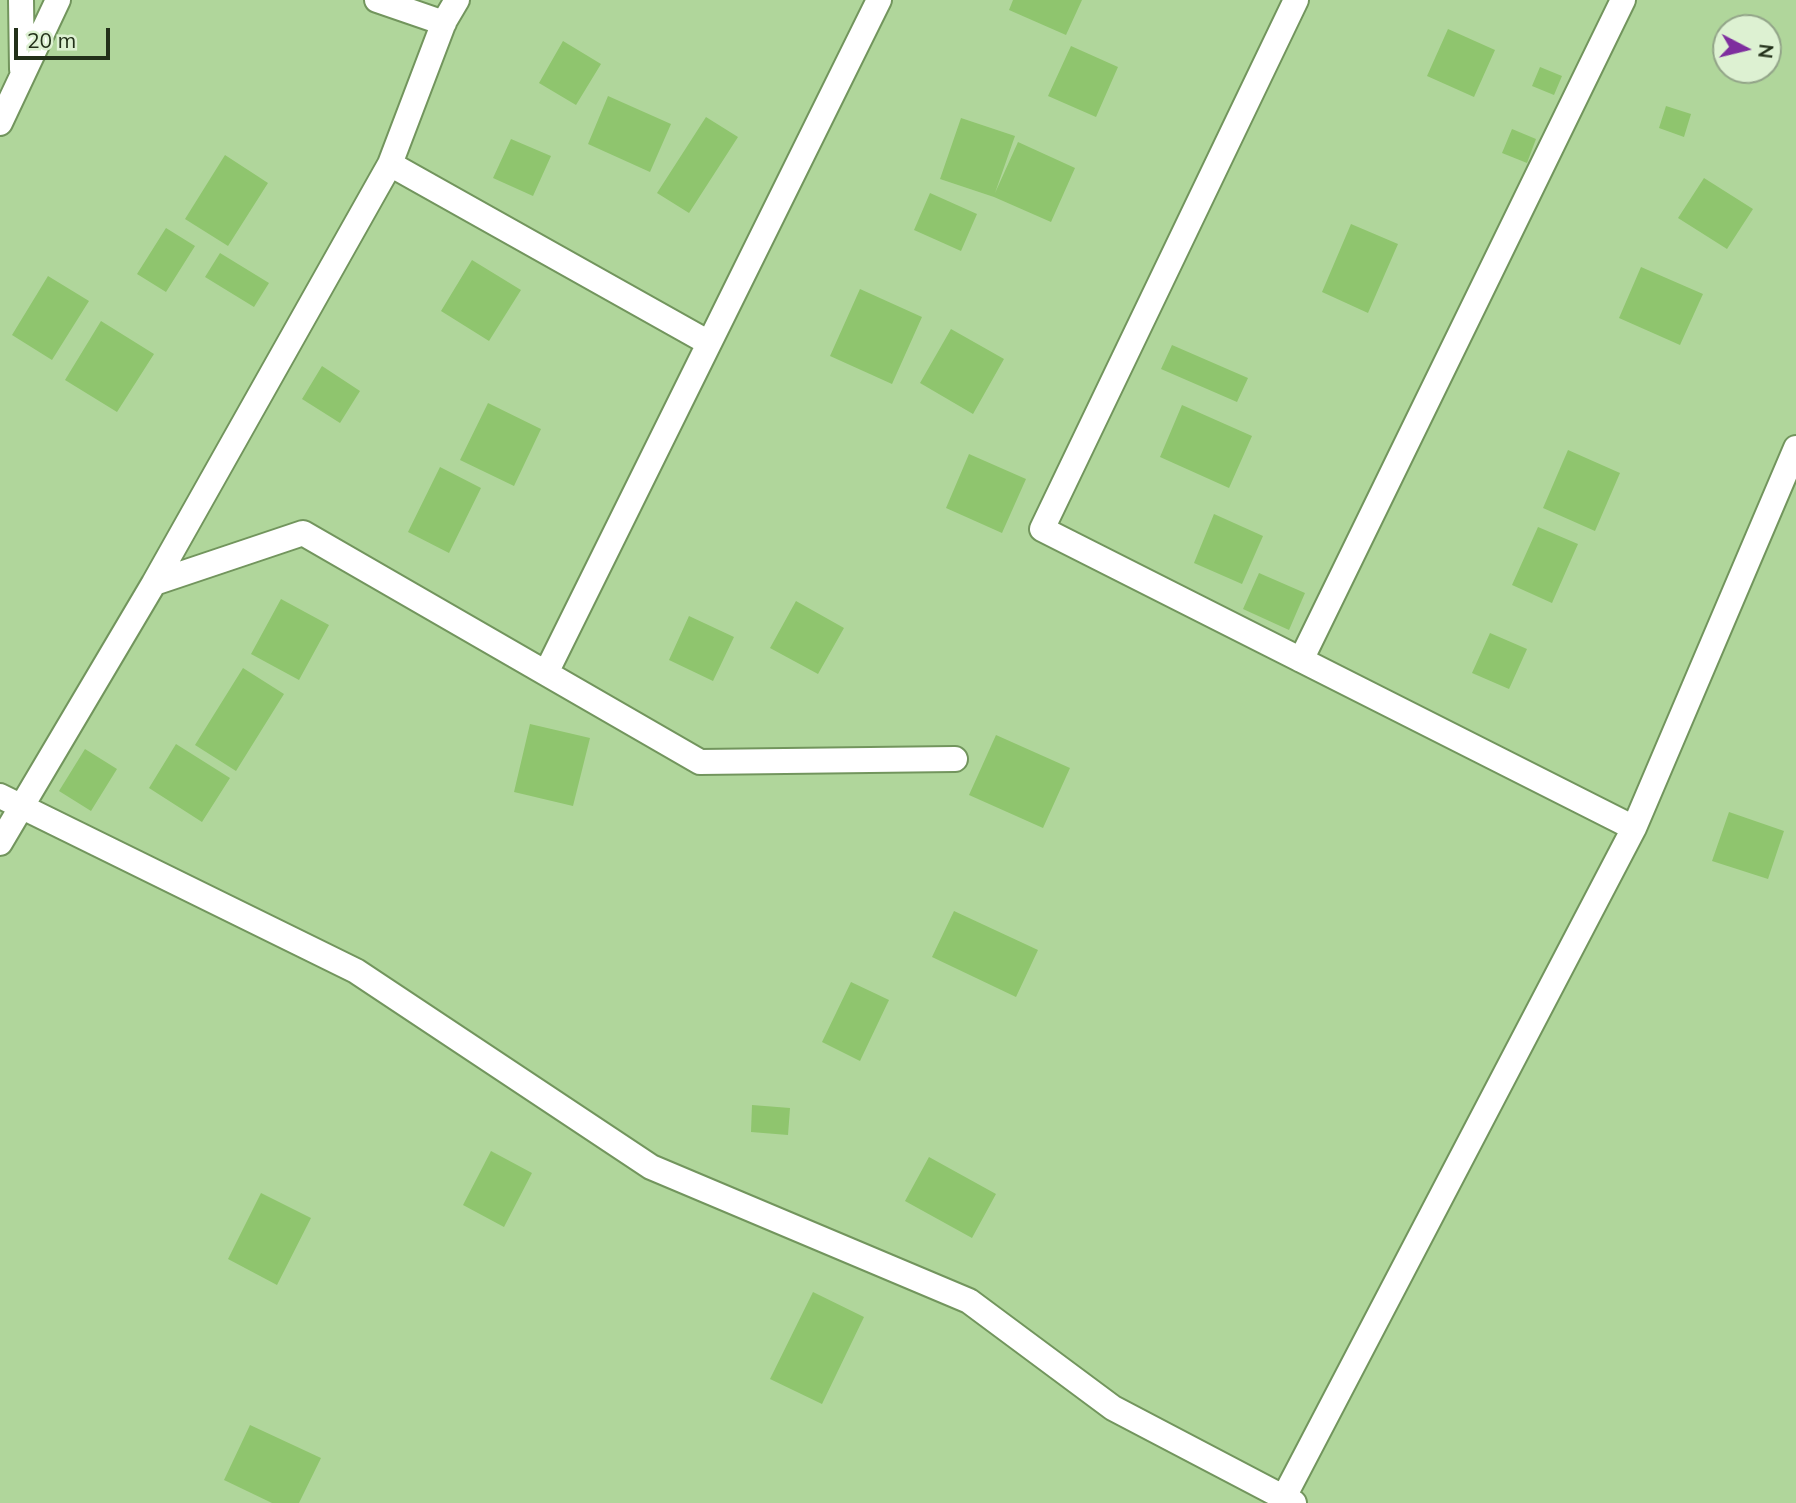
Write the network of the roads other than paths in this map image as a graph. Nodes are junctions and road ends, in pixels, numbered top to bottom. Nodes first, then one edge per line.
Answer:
1 (21, 0) edge
2 (58, 0) edge
3 (377, 0) edge
4 (457, 0) edge
5 (879, 0) edge
6 (1296, 0) edge
7 (1623, 0) edge
8 (444, 23) junction
9 (23, 78) junction
10 (0, 123) edge
11 (390, 164) junction
12 (709, 343) junction
13 (1796, 448) edge
14 (155, 583) junction
15 (1301, 660) junction
16 (545, 673) junction
17 (955, 759) dead end
18 (11, 801) edge
19 (1634, 828) junction
20 (0, 843) edge
21 (1289, 1500) edge

1 - 9 street
2 - 9 street
3 - 8 street
4 - 8 street
5 - 12 street
6 - 15 street
7 - 15 street
8 - 11 street
9 - 10 street
11 - 12 street
11 - 14 street
12 - 16 street
13 - 19 street
14 - 16 street
14 - 18 street
15 - 19 street
16 - 17 street
18 - 20 street
18 - 21 street
19 - 21 street

